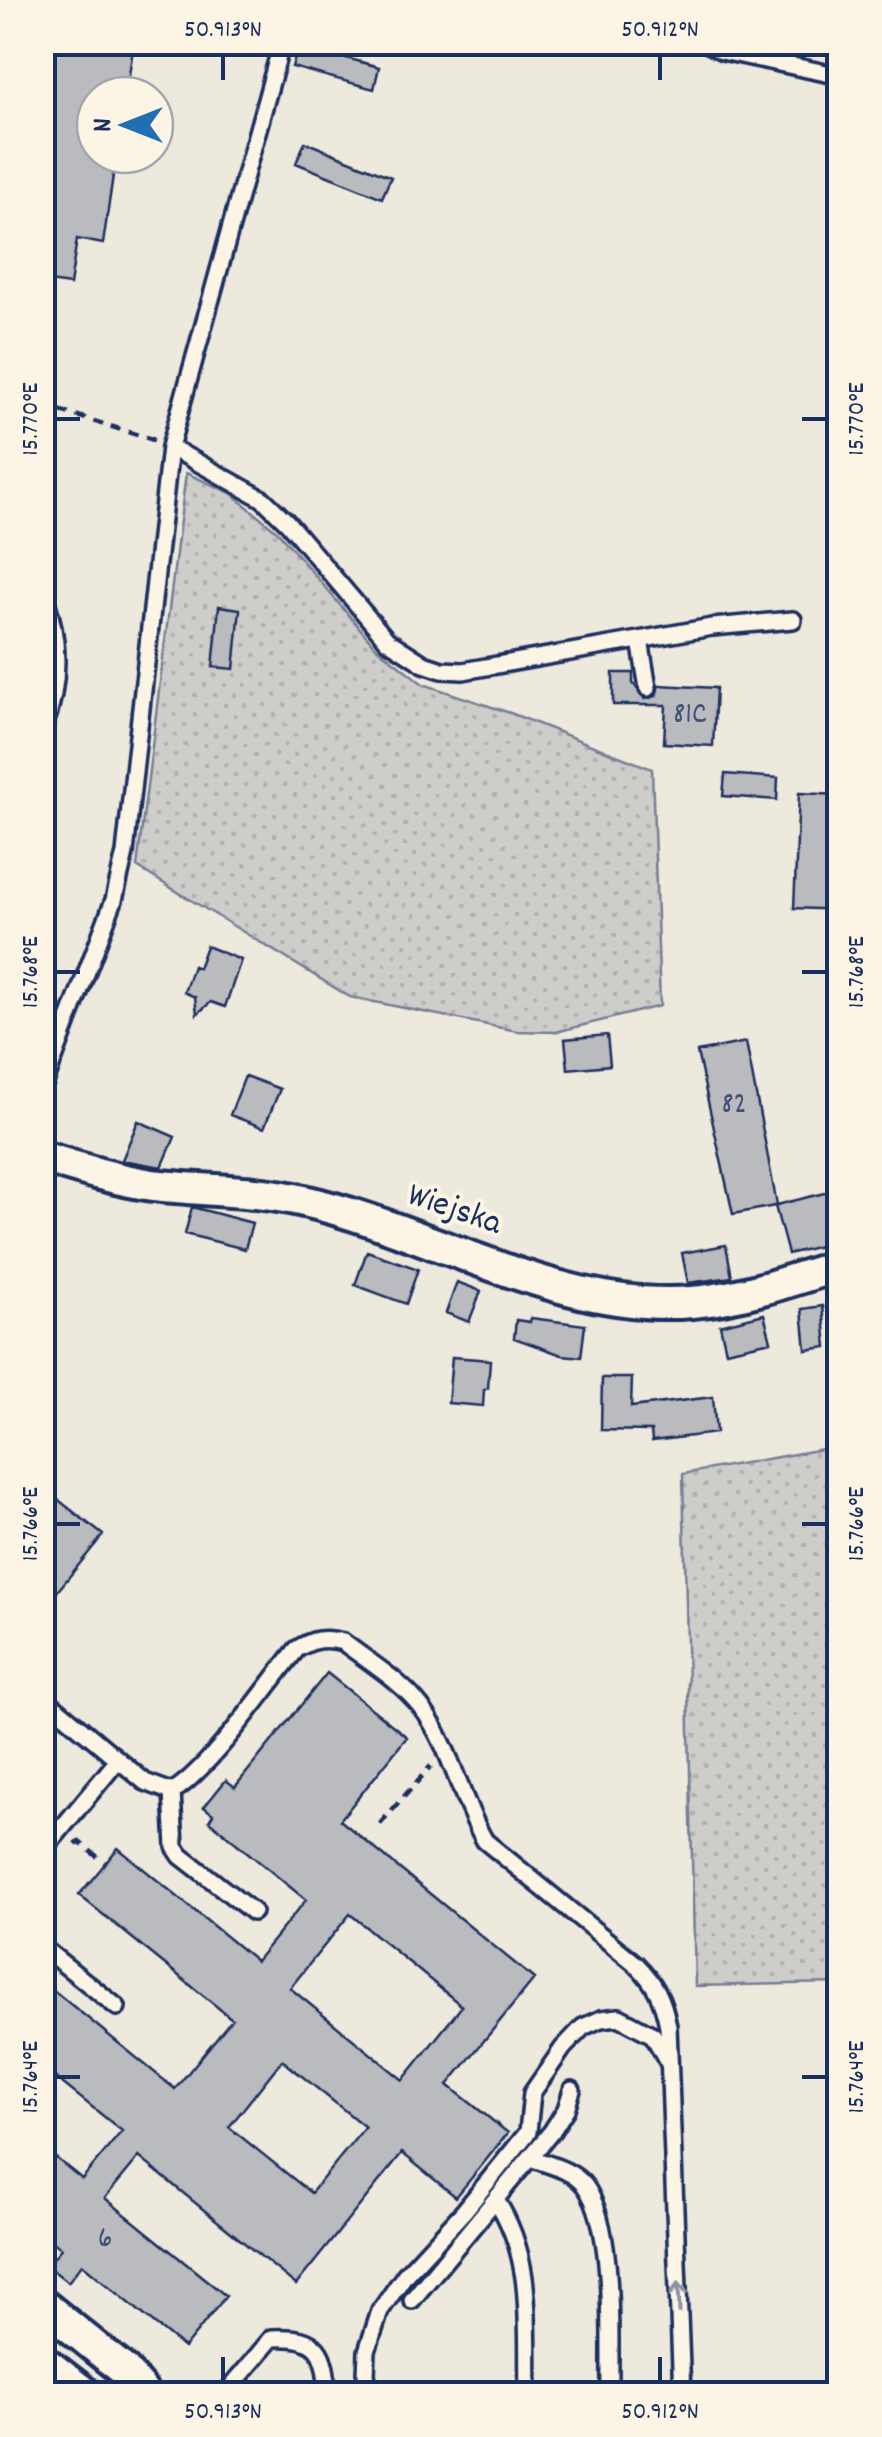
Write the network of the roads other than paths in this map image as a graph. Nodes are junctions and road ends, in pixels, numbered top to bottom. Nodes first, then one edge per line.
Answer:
1 (282, 42) edge
2 (704, 42) edge
3 (840, 76) edge
4 (170, 446) junction
5 (42, 590) edge
6 (794, 620) dead end
7 (640, 640) junction
8 (648, 688) dead end
9 (43, 730) edge
10 (42, 766) edge
11 (42, 1090) edge
12 (42, 1157) edge
13 (840, 1265) edge
14 (42, 1696) edge
15 (118, 1760) junction
16 (172, 1792) junction
17 (42, 1852) edge
18 (253, 1912) dead end
19 (42, 1947) edge
20 (117, 2007) dead end
21 (670, 2066) junction
22 (572, 2090) dead end
23 (530, 2158) junction
24 (496, 2200) junction
25 (412, 2300) dead end
26 (42, 2304) edge
27 (42, 2360) edge
28 (86, 2394) edge
29 (144, 2394) edge
30 (225, 2394) edge
31 (328, 2394) edge
32 (371, 2394) edge
33 (528, 2394) edge
34 (610, 2394) edge
35 (682, 2394) edge

1 - 4 lane
2 - 3 lane
4 - 7 lane
4 - 11 lane
5 - 9 lane
6 - 7 lane
7 - 8 lane
9 - 10 lane
12 - 13 street, Wiejska
14 - 15 lane
15 - 16 lane
15 - 17 lane
16 - 18 lane
16 - 21 lane
19 - 20 lane
21 - 32 lane
35 -> 21 lane
22 - 23 lane
23 - 24 lane
23 - 34 lane
24 - 25 lane
24 - 33 lane
26 - 29 street
27 - 28 street
30 - 31 lane

